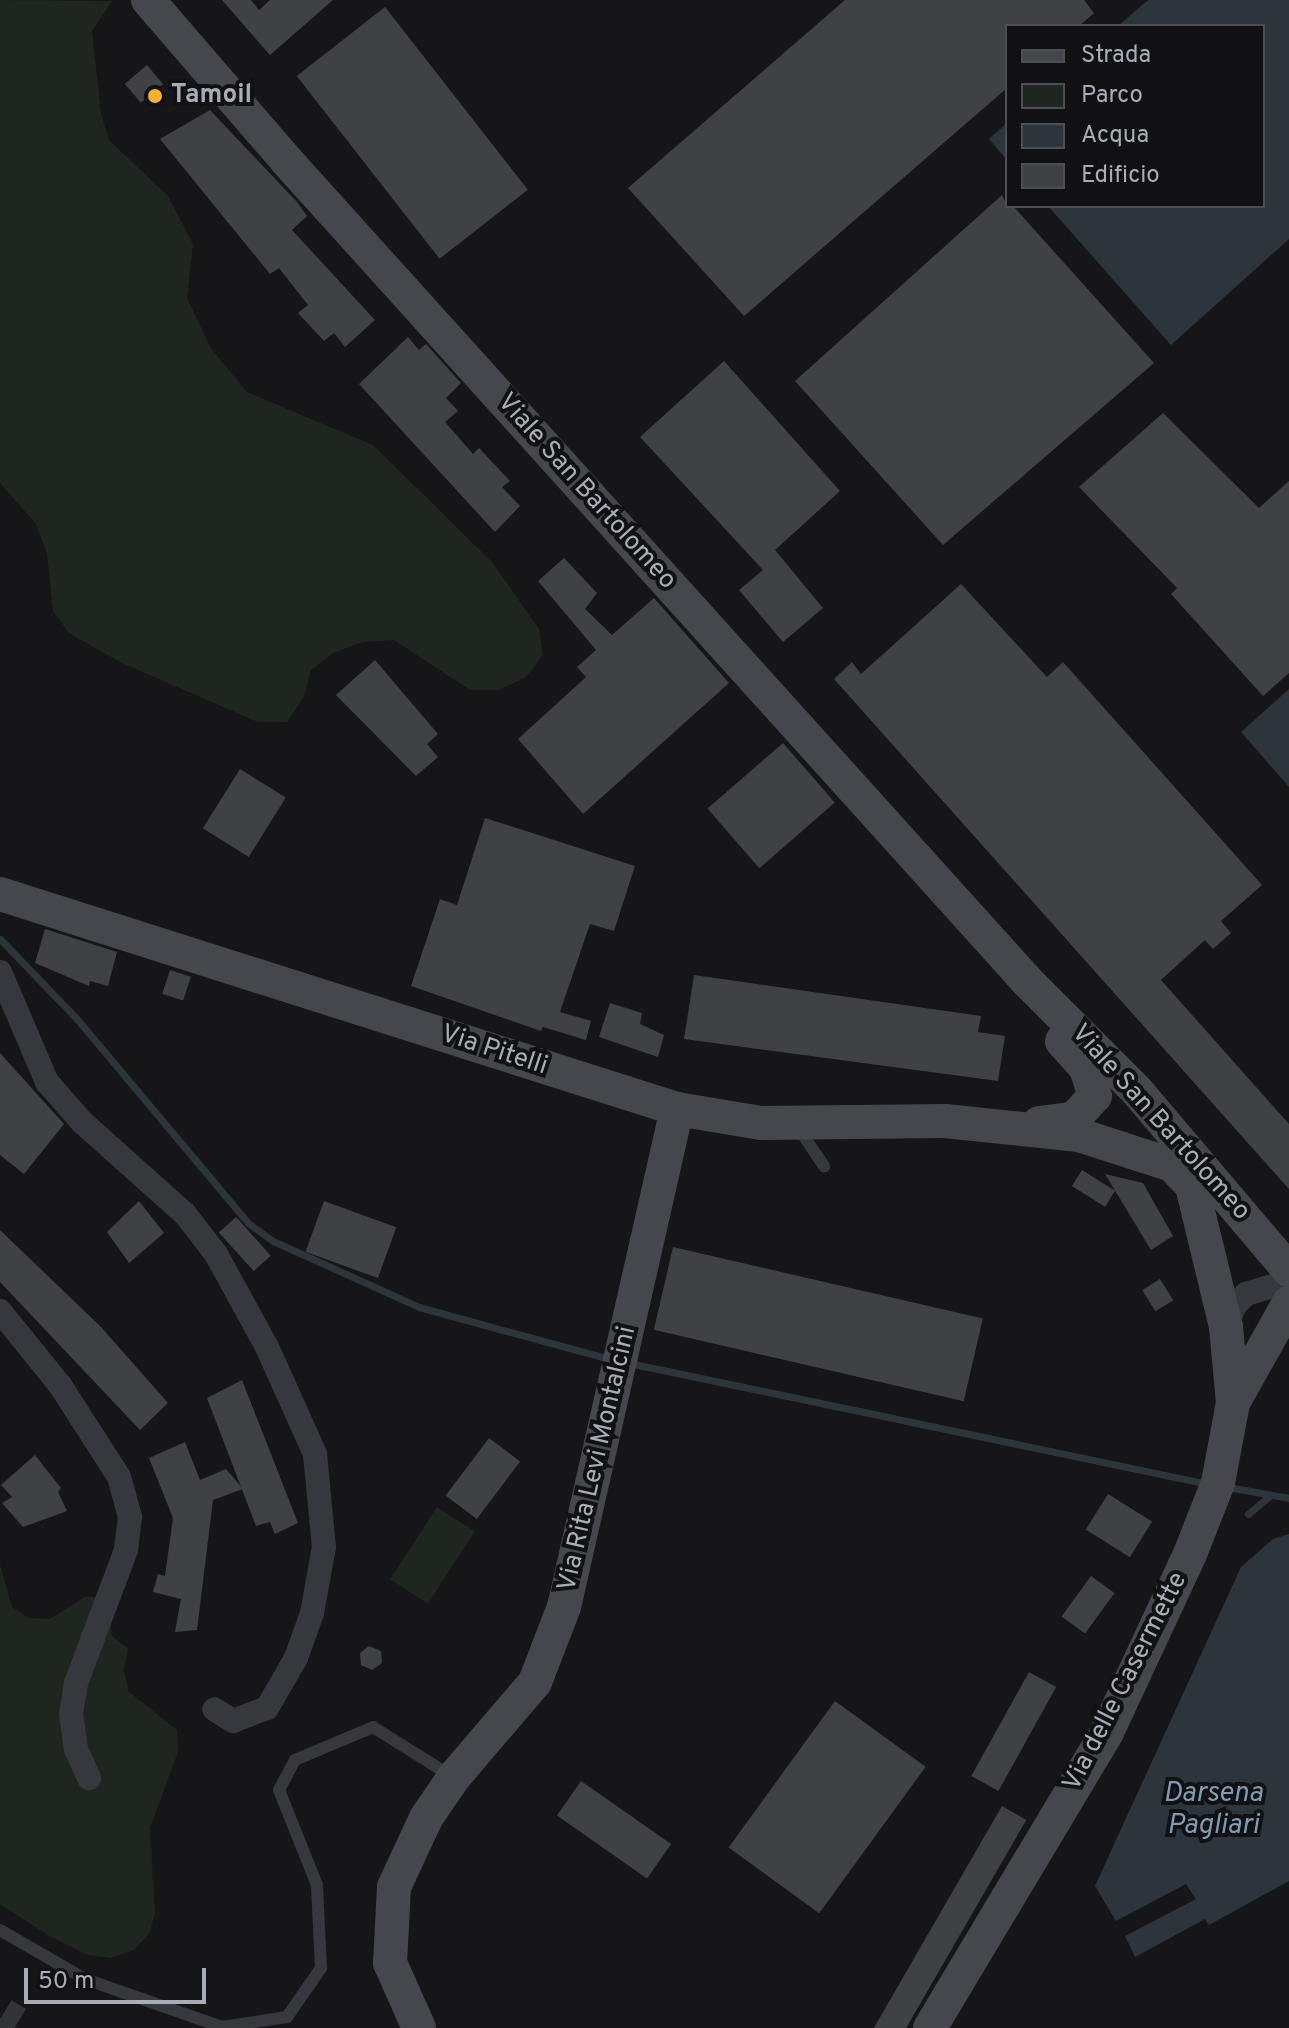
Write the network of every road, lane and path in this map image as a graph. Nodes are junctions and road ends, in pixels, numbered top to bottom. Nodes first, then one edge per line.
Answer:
1 (148, 0) edge
2 (0, 894) edge
3 (0, 972) edge
4 (1027, 981) junction
5 (1086, 1068) joint
6 (677, 1109) junction
7 (794, 1122) junction
8 (1002, 1128) junction
9 (824, 1166) dead end
10 (1289, 1270) edge
11 (1289, 1281) edge
12 (1289, 1303) edge
13 (0, 1311) edge
14 (1226, 1327) junction
15 (1276, 1337) edge
16 (1233, 1403) junction
17 (214, 1709) dead end
18 (454, 1777) junction
19 (89, 1778) dead end
20 (0, 1930) edge
21 (419, 2028) edge
22 (930, 2028) edge

1 - 4 main road, Viale San Bartolomeo
2 - 6 main road, Via Pitelli
3 - 17 street
4 - 5 main road, Viale San Bartolomeo
4 - 10 main road, Viale San Bartolomeo
5 - 8 main road, Via Pitelli
6 - 7 main road, Via Pitelli
6 - 18 main road, Via Rita Levi Montalcini
7 - 8 main road, Via Pitelli
7 - 9 lane
8 - 14 main road, Via Pitelli
11 - 14 street
12 - 15 main road
13 - 19 street
14 - 16 main road
15 - 16 main road
16 - 22 main road, Via delle Casermette
18 - 20 lane
18 - 21 main road, Via Rita Levi Montalcini

